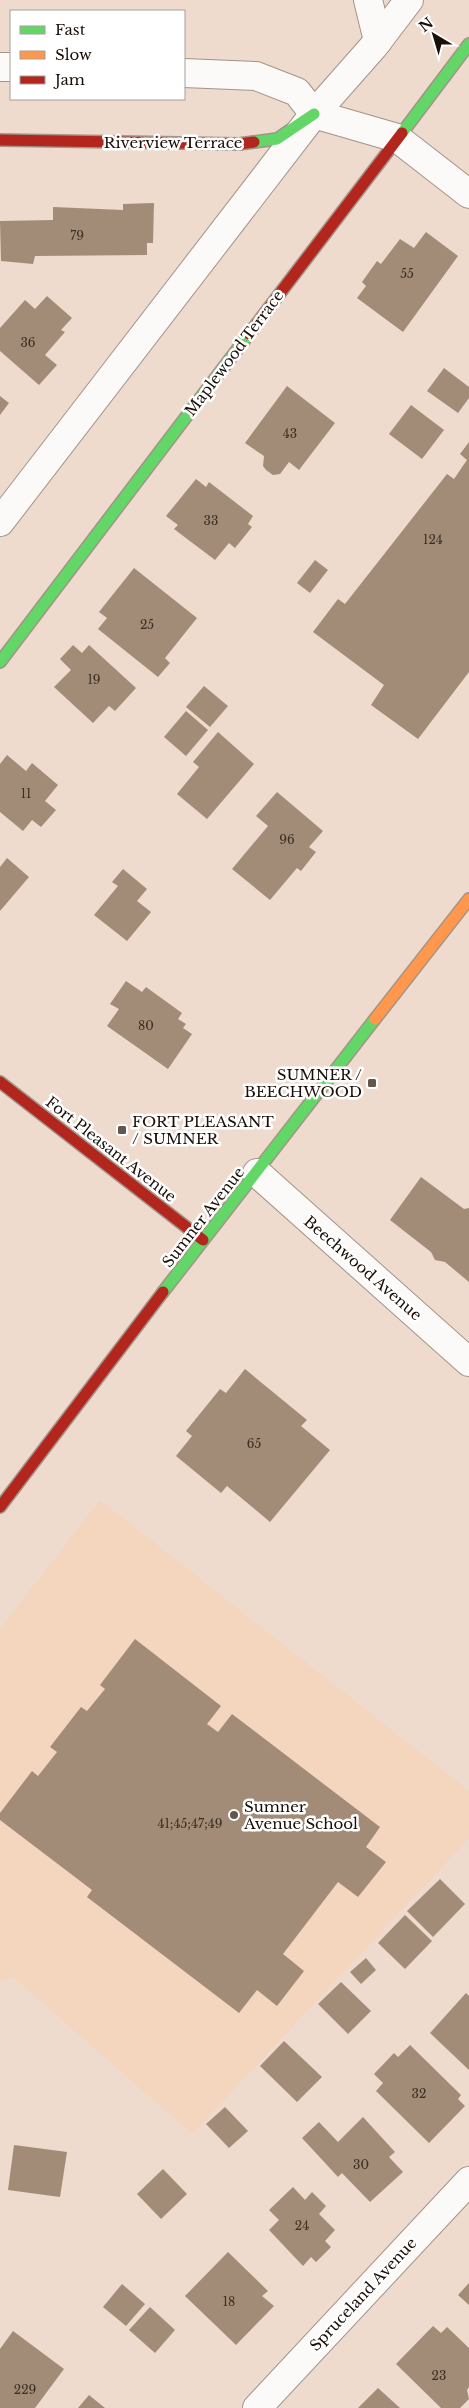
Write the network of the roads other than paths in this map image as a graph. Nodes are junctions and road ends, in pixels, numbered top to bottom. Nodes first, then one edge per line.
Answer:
1 (368, 0) edge
2 (409, 0) edge
3 (378, 41) junction
4 (469, 44) edge
5 (185, 73) edge
6 (314, 114) junction
7 (397, 138) junction
8 (0, 140) edge
9 (469, 194) edge
10 (0, 522) edge
11 (0, 662) edge
12 (469, 899) edge
13 (0, 1082) edge
14 (257, 1173) junction
15 (203, 1240) junction
16 (469, 1362) edge
17 (0, 1507) edge
18 (469, 2181) edge
19 (257, 2408) edge

1 - 3 street
2 - 3 street
3 - 6 street
4 - 7 street, Maplewood Terrace
5 - 6 street
6 - 7 street
6 - 8 street, Riverview Terrace
6 - 10 street
7 - 9 street
7 - 11 street, Maplewood Terrace
12 - 14 street, Sumner Avenue
13 - 15 street, Fort Pleasant Avenue
14 - 15 street, Sumner Avenue
14 - 16 street, Beechwood Avenue
15 - 17 street, Sumner Avenue
18 - 19 street, Spruceland Avenue

